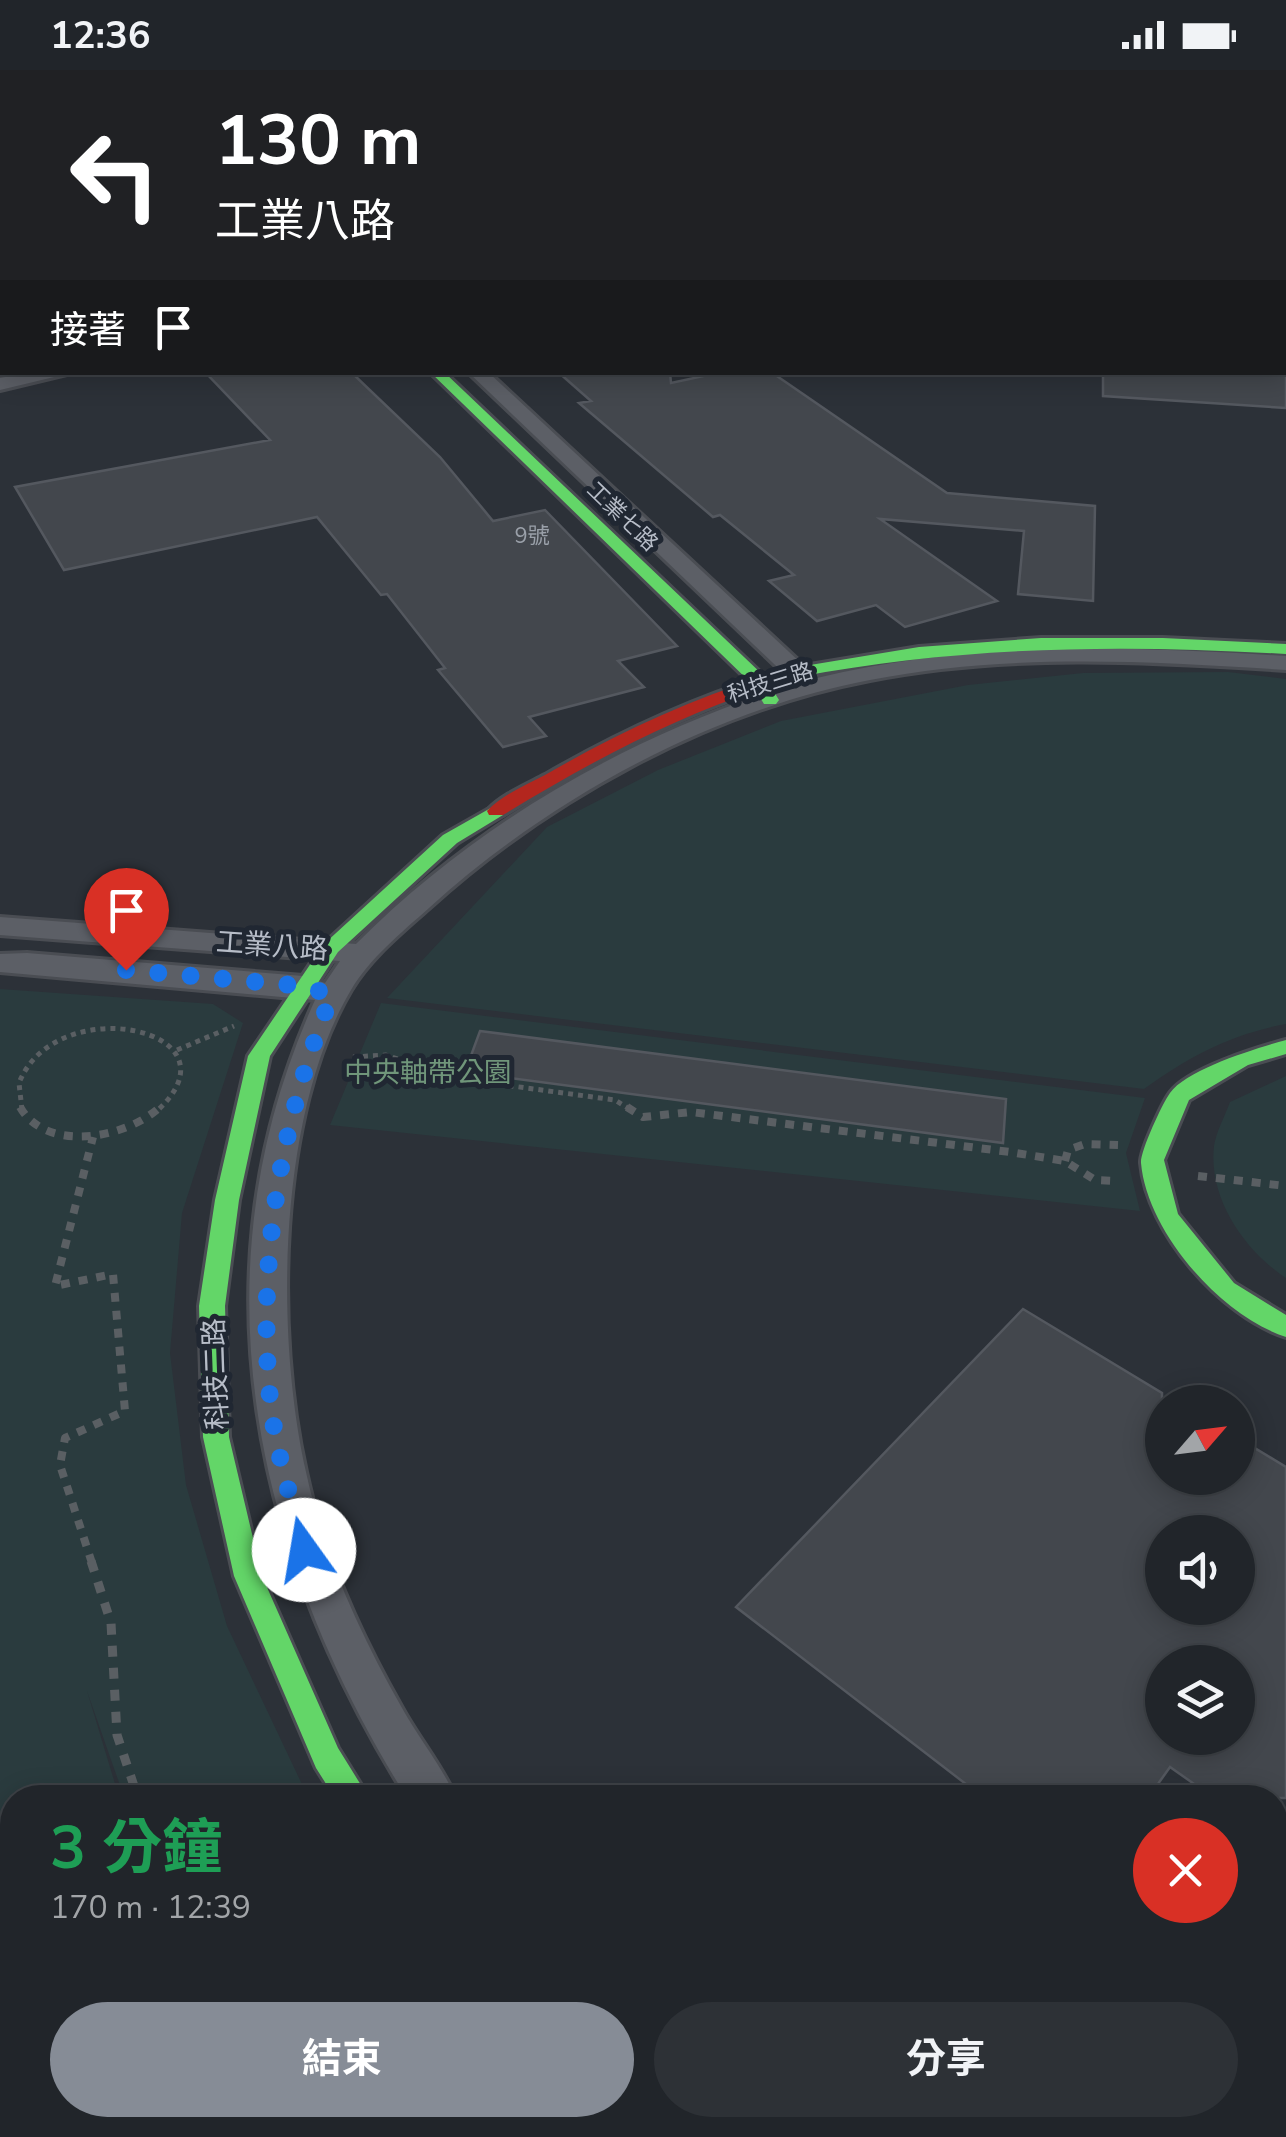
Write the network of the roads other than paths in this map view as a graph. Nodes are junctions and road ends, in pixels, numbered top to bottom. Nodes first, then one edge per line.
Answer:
1 (50, 375) edge
2 (439, 375) edge
3 (480, 375) edge
4 (0, 384) edge
5 (1286, 649) edge
6 (1286, 663) edge
7 (805, 679) junction
8 (765, 691) junction
9 (0, 926) edge
10 (347, 951) junction
11 (0, 964) edge
12 (318, 991) junction
13 (1286, 1047) edge
14 (1286, 1327) edge
15 (345, 1785) edge
16 (424, 1785) edge

1 - 4 street
2 - 8 street, 工業七路
3 - 7 street, 工業七路
5 - 7 street, 科技三路
6 - 7 street, 科技三路
7 - 8 street, 科技三路
8 - 10 street, 科技三路
9 - 10 street, 工業八路
10 - 12 street, 科技二路
11 - 12 street, 工業八路
12 - 15 street, 科技二路
12 - 16 street, 科技二路
13 - 14 street

